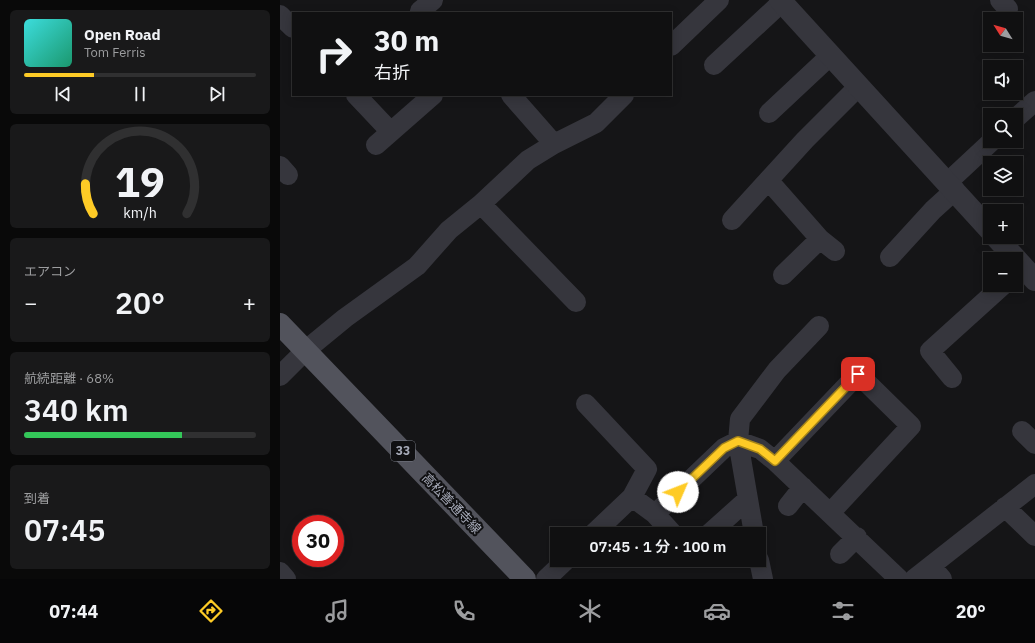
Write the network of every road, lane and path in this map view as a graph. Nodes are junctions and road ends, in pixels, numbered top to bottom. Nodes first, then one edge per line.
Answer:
1 (719, 0) edge
2 (781, 1) edge
3 (672, 45) edge
4 (831, 55) junction
5 (714, 65) dead end
6 (859, 86) junction
7 (357, 96) edge
8 (432, 96) edge
9 (513, 96) edge
10 (623, 96) edge
11 (1035, 101) edge
12 (1023, 112) edge
13 (769, 113) dead end
14 (390, 131) junction
15 (554, 144) junction
16 (376, 145) dead end
17 (986, 148) edge
18 (769, 181) junction
19 (952, 186) junction
20 (481, 204) junction
21 (732, 220) dead end
22 (983, 222) edge
23 (1002, 244) edge
24 (1008, 252) edge
25 (890, 257) dead end
26 (783, 275) dead end
27 (995, 292) edge
28 (576, 302) dead end
29 (280, 324) edge
30 (819, 326) dead end
31 (306, 350) junction
32 (280, 376) edge
33 (952, 378) dead end
34 (586, 404) dead end
35 (738, 441) junction
36 (775, 461) junction
37 (1035, 484) edge
38 (803, 487) junction
39 (632, 496) junction
40 (747, 500) junction
41 (788, 506) dead end
42 (1005, 507) junction
43 (831, 512) junction
44 (655, 514) junction
45 (600, 527) edge
46 (667, 527) edge
47 (717, 527) edge
48 (753, 527) edge
49 (1035, 536) edge
50 (857, 537) junction
51 (840, 554) dead end
52 (559, 567) edge
53 (280, 572) edge
54 (936, 572) edge
55 (286, 579) edge
56 (524, 579) edge
57 (546, 579) edge
58 (899, 579) edge
59 (914, 579) edge

1 - 3 street
2 - 4 street
2 - 5 street
4 - 6 street
4 - 13 street
6 - 18 street
6 - 19 street
7 - 14 street
8 - 14 street
9 - 15 street
10 - 15 street
11 - 12 street
14 - 16 street
15 - 20 street
17 - 19 street
18 - 21 street
18 - 26 street
19 - 22 street
19 - 25 street
20 - 28 street
20 - 31 street
23 - 24 street
27 - 33 street
29 - 31 main road, 高松善通寺線 / 33
30 - 35 street
31 - 32 street
31 - 56 main road, 高松善通寺線 / 33
34 - 39 street
35 - 36 street
35 - 40 street
35 - 44 street
36 - 38 street
36 - 43 street
37 - 42 street
38 - 41 street
38 - 43 street
39 - 44 street
39 - 45 street
40 - 47 street
40 - 48 street
42 - 49 street
42 - 54 street
43 - 50 street
44 - 46 street
50 - 51 street
50 - 58 street
52 - 57 street
53 - 55 street
54 - 59 street

